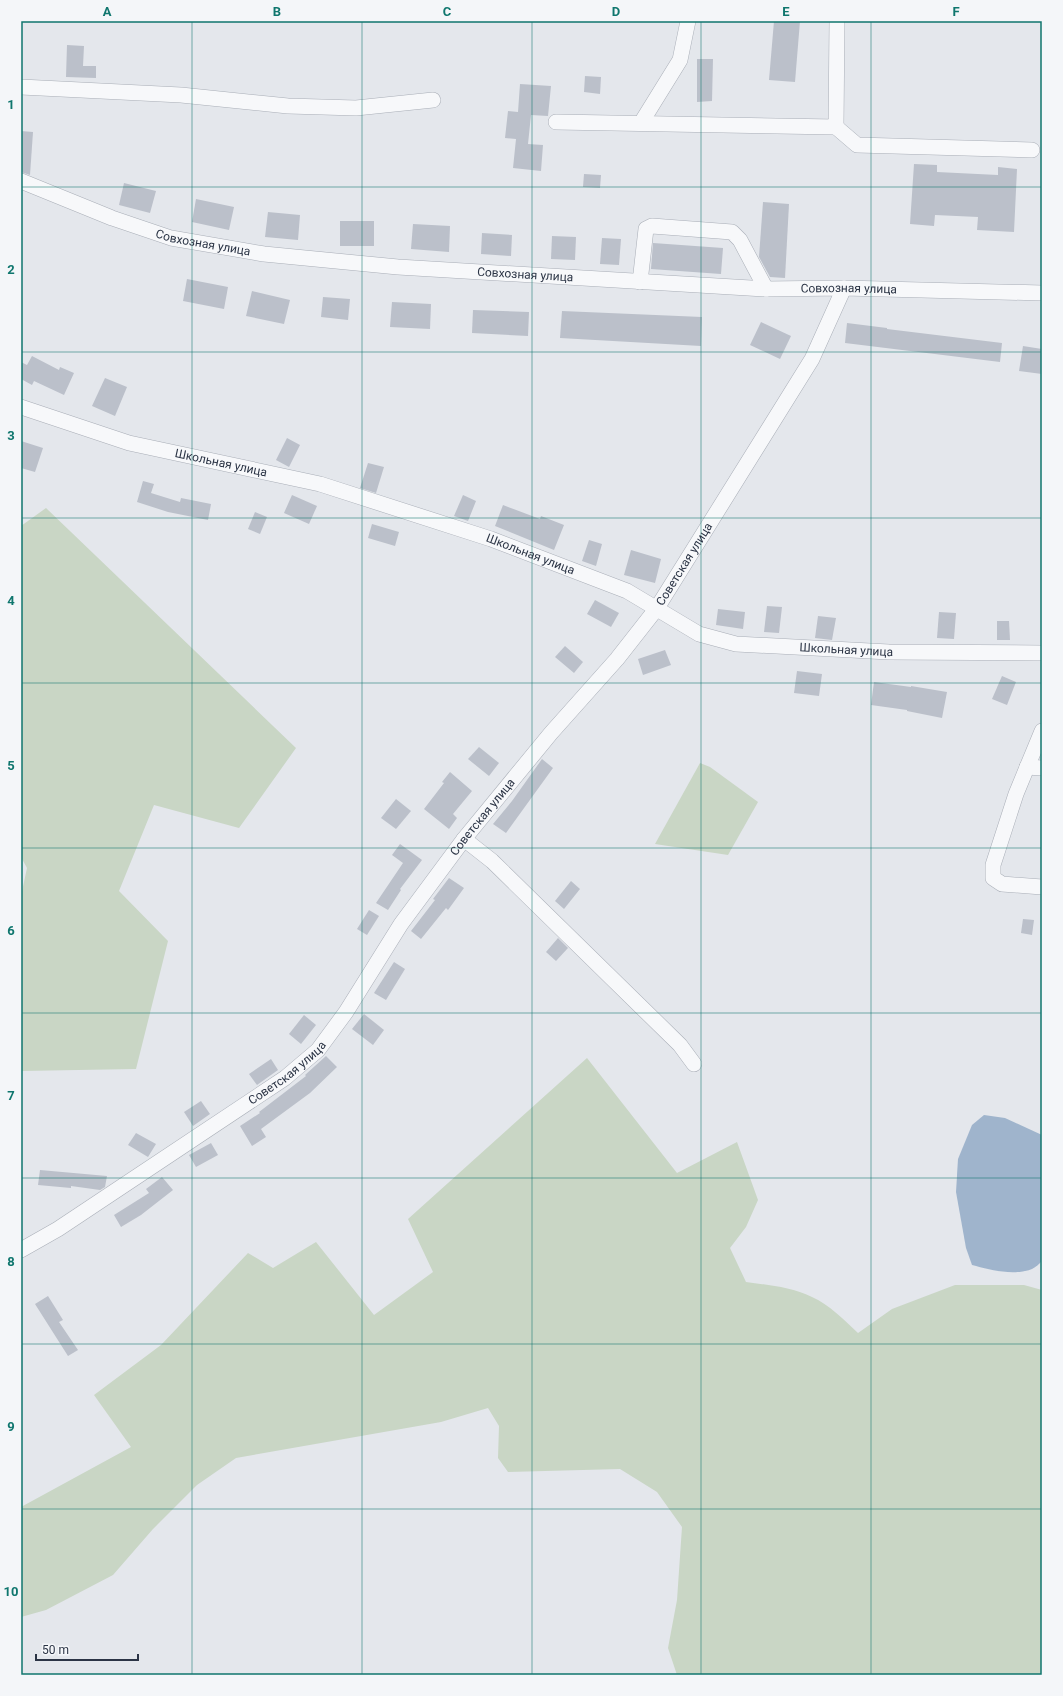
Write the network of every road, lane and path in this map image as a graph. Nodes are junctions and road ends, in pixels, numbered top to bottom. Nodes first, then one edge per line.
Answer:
1 (688, 21) edge
2 (837, 21) edge
3 (21, 87) edge
4 (433, 100) dead end
5 (556, 122) dead end
6 (641, 123) junction
7 (836, 127) junction
8 (1032, 150) dead end
9 (21, 181) edge
10 (640, 282) junction
11 (844, 288) junction
12 (766, 289) junction
13 (1042, 294) edge
14 (21, 407) edge
15 (657, 608) junction
16 (1042, 653) edge
17 (1042, 730) edge
18 (1035, 768) edge
19 (464, 839) junction
20 (1042, 887) edge
21 (694, 1064) dead end
22 (21, 1250) edge

1 - 6 street
2 - 7 street
3 - 4 street
5 - 6 street
6 - 7 street
7 - 8 street
9 - 10 street, Совхозная улица
10 - 12 street, Совхозная улица
10 - 12 street
11 - 12 street, Совхозная улица
11 - 13 street, Совхозная улица
11 - 15 street, Советская улица
14 - 15 street, Школьная улица
15 - 16 street, Школьная улица
15 - 19 street, Советская улица
17 - 18 street
18 - 20 street
19 - 21 street
19 - 22 street, Советская улица

